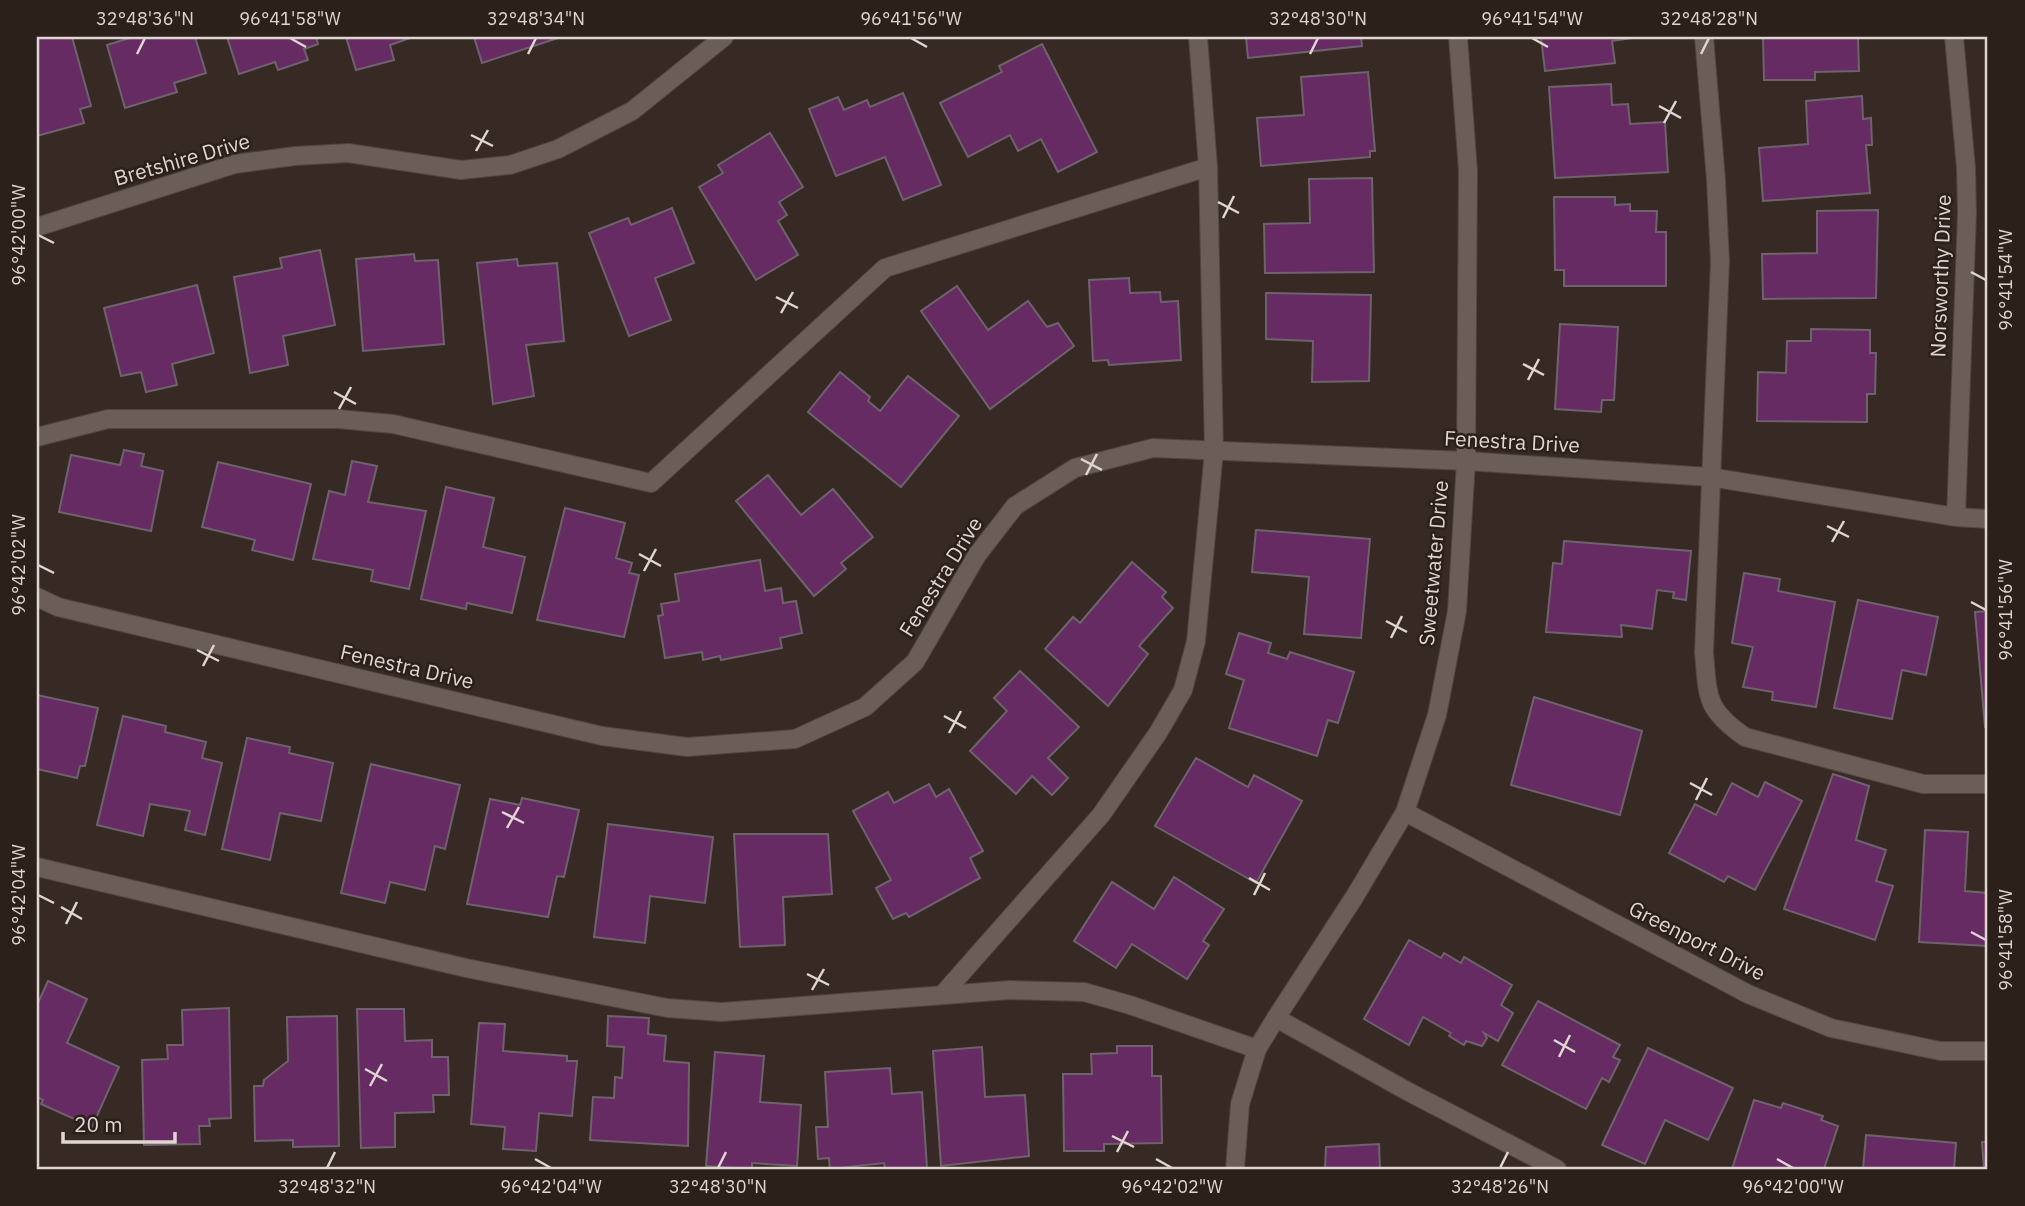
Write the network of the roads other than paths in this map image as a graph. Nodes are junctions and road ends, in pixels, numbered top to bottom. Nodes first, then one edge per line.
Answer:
1 (724, 37) edge
2 (1198, 37) edge
3 (1458, 37) edge
4 (1704, 37) edge
5 (1954, 37) edge
6 (1208, 167) junction
7 (37, 227) edge
8 (37, 437) edge
9 (1214, 451) junction
10 (1466, 461) junction
11 (1710, 477) junction
12 (1956, 517) junction
13 (1988, 519) edge
14 (37, 597) edge
15 (1988, 784) edge
16 (1405, 812) junction
17 (37, 867) edge
18 (943, 994) junction
19 (1276, 1018) junction
20 (1257, 1049) junction
21 (1988, 1051) edge
22 (1236, 1169) edge
23 (1557, 1169) edge

1 - 7 street, Bretshire Drive
2 - 6 street
3 - 10 street, Sweetwater Drive
4 - 11 street
5 - 12 street, Norsworthy Drive
6 - 8 street
6 - 9 street
9 - 10 street, Fenestra Drive
9 - 14 street, Fenestra Drive
9 - 18 street
10 - 11 street, Fenestra Drive
10 - 16 street, Sweetwater Drive
11 - 12 street, Fenestra Drive
11 - 15 street
12 - 13 street, Fenestra Drive
16 - 19 street, Sweetwater Drive
16 - 21 street, Greenport Drive
17 - 18 street
18 - 20 street
19 - 20 street, Sweetwater Drive
19 - 23 street
20 - 22 street, Sweetwater Drive

